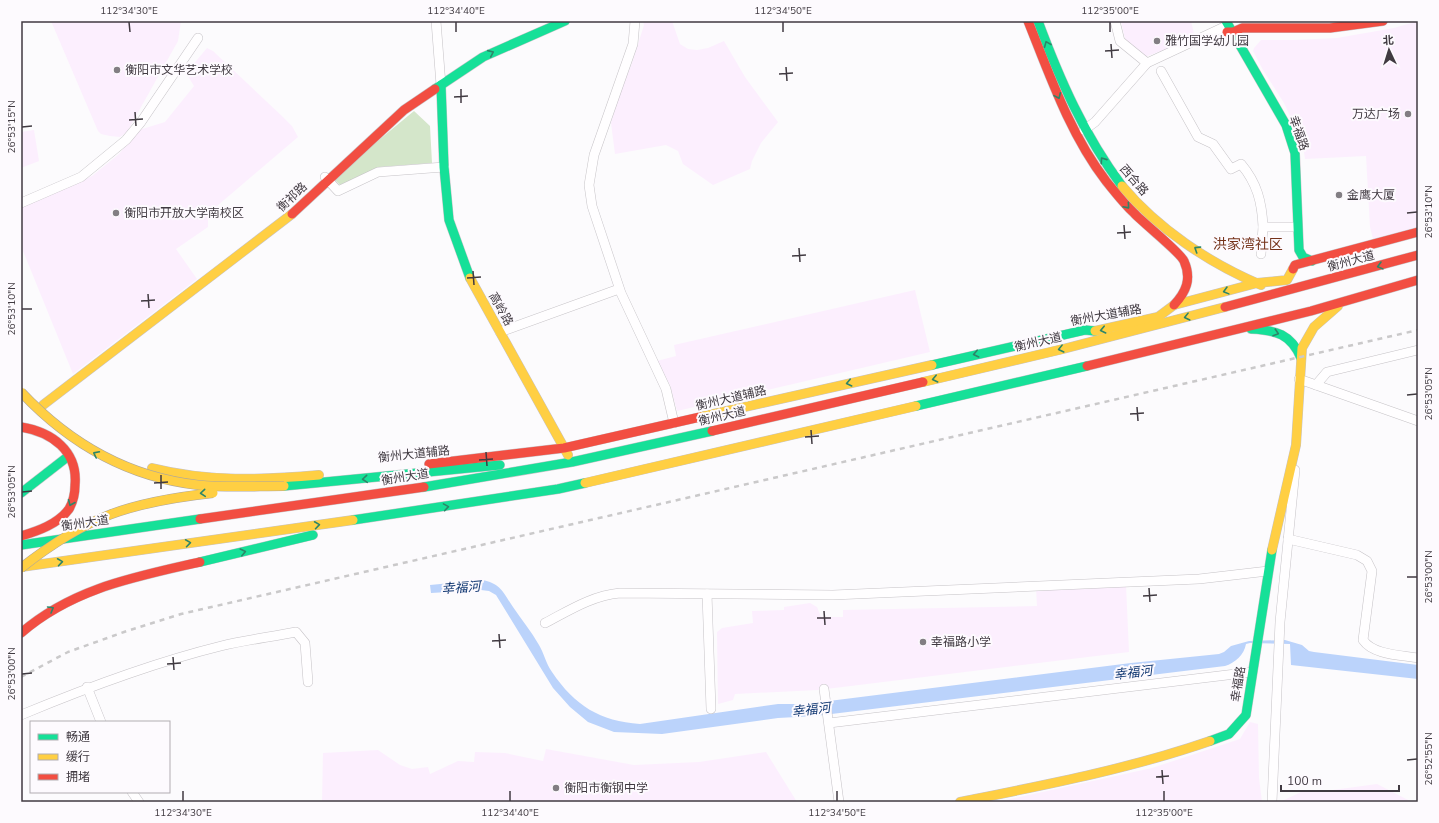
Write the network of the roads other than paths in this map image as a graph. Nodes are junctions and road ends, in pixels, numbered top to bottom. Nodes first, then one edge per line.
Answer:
1 (436, 21) edge
2 (545, 21) edge
3 (565, 21) edge
4 (635, 21) edge
5 (1028, 21) edge
6 (1038, 21) edge
7 (1116, 21) edge
8 (1348, 21) edge
9 (1383, 21) edge
10 (1229, 26) edge
11 (1265, 28) junction
12 (198, 38) dead end
13 (1241, 48) junction
14 (1147, 63) junction
15 (1160, 71) dead end
16 (440, 82) junction
17 (1084, 130) junction
18 (1293, 154) junction
19 (444, 167) junction
20 (327, 179) junction
21 (21, 203) edge
22 (1263, 227) junction
23 (1294, 227) junction
24 (1418, 232) edge
25 (1261, 254) dead end
26 (1418, 255) edge
27 (1312, 261) junction
28 (1295, 265) junction
29 (1287, 280) junction
30 (1418, 280) edge
31 (1257, 283) junction
32 (619, 289) junction
33 (1280, 293) junction
34 (1344, 301) junction
35 (1174, 305) junction
36 (1158, 317) junction
37 (1151, 326) junction
38 (1239, 329) junction
39 (500, 332) junction
40 (1418, 350) edge
41 (1300, 358) junction
42 (1300, 379) junction
43 (21, 382) edge
44 (1316, 385) junction
45 (21, 392) edge
46 (42, 404) junction
47 (1418, 421) edge
48 (674, 423) junction
49 (21, 427) edge
50 (88, 441) junction
51 (1296, 445) junction
52 (564, 448) junction
53 (79, 449) dead end
54 (66, 458) dead end
55 (572, 462) junction
56 (284, 486) junction
57 (21, 493) edge
58 (420, 511) junction
59 (21, 536) edge
60 (1288, 539) junction
61 (21, 545) edge
62 (21, 568) edge
63 (1268, 571) junction
64 (707, 594) junction
65 (545, 623) dead end
66 (21, 633) edge
67 (1418, 658) edge
68 (1252, 672) junction
69 (308, 682) dead end
70 (87, 687) junction
71 (824, 692) dead end
72 (712, 708) dead end
73 (21, 714) edge
74 (101, 721) edge
75 (828, 721) junction
76 (133, 793) edge
77 (139, 802) edge
78 (839, 802) edge
79 (960, 802) edge
80 (1272, 802) edge

1 - 16 street
2 - 16 main road, 衡祁路
16 -> 3 main road, 衡祁路
4 - 32 street
5 -> 35 main road, 西合路
17 -> 6 main road, 西合路
7 - 14 street
8 - 10 main road
9 - 11 main road
10 - 11 main road
10 - 13 main road, 幸福路
10 - 14 street
10 - 18 main road, 幸福路
11 - 13 main road
12 - 21 street
13 - 18 main road, 幸福路
14 - 17 street
15 - 22 street
16 - 19 main road, 高岭路
16 - 20 main road, 衡祁路
31 -> 17 main road, 西合路
18 - 23 main road, 幸福路
18 - 27 main road, 幸福路
19 - 20 street
19 - 39 main road, 高岭路
20 - 46 main road, 衡祁路
22 - 23 street
22 - 25 street
23 - 28 main road, 幸福路
24 - 27 main road
26 -> 33 main road, 衡州大道
27 - 28 main road
28 - 29 main road
29 - 31 main road, 衡州大道辅路
29 - 33 main road
30 - 34 main road
31 - 33 main road, 西合路
31 -> 35 main road, 衡州大道辅路
32 - 39 street
32 - 48 street
33 -> 37 main road, 衡州大道
34 - 38 main road
34 - 41 main road
35 - 36 main road, 衡州大道辅路
36 - 37 main road
36 -> 48 main road, 衡州大道辅路
37 -> 55 main road, 衡州大道
38 -> 41 main road
58 -> 38 main road
39 - 52 main road, 高岭路
40 - 44 street
41 - 42 main road, 幸福路
42 - 44 street
42 - 51 main road, 幸福路
43 - 46 main road, 衡州大道辅路
44 - 47 street
56 -> 45 main road, bridge
46 - 50 main road, 衡州大道辅路
48 - 52 main road, 衡州大道辅路
49 -> 59 main road
50 - 52 main road, 衡州大道辅路
50 - 53 main road
51 - 60 street
51 - 63 main road, 幸福路
52 - 55 main road, 高岭路
54 - 57 main road
55 -> 56 main road
55 - 61 main road, 衡州大道
56 -> 62 main road, bridge
62 -> 58 main road
66 -> 58 main road
60 - 67 street
60 - 80 street
63 - 64 street
63 - 68 main road, 幸福路
64 - 65 street
64 - 72 street
68 - 75 street
68 - 79 main road, 幸福路
69 - 70 street
70 - 73 street
70 - 74 street
71 - 75 street
75 - 78 street
76 - 77 street

